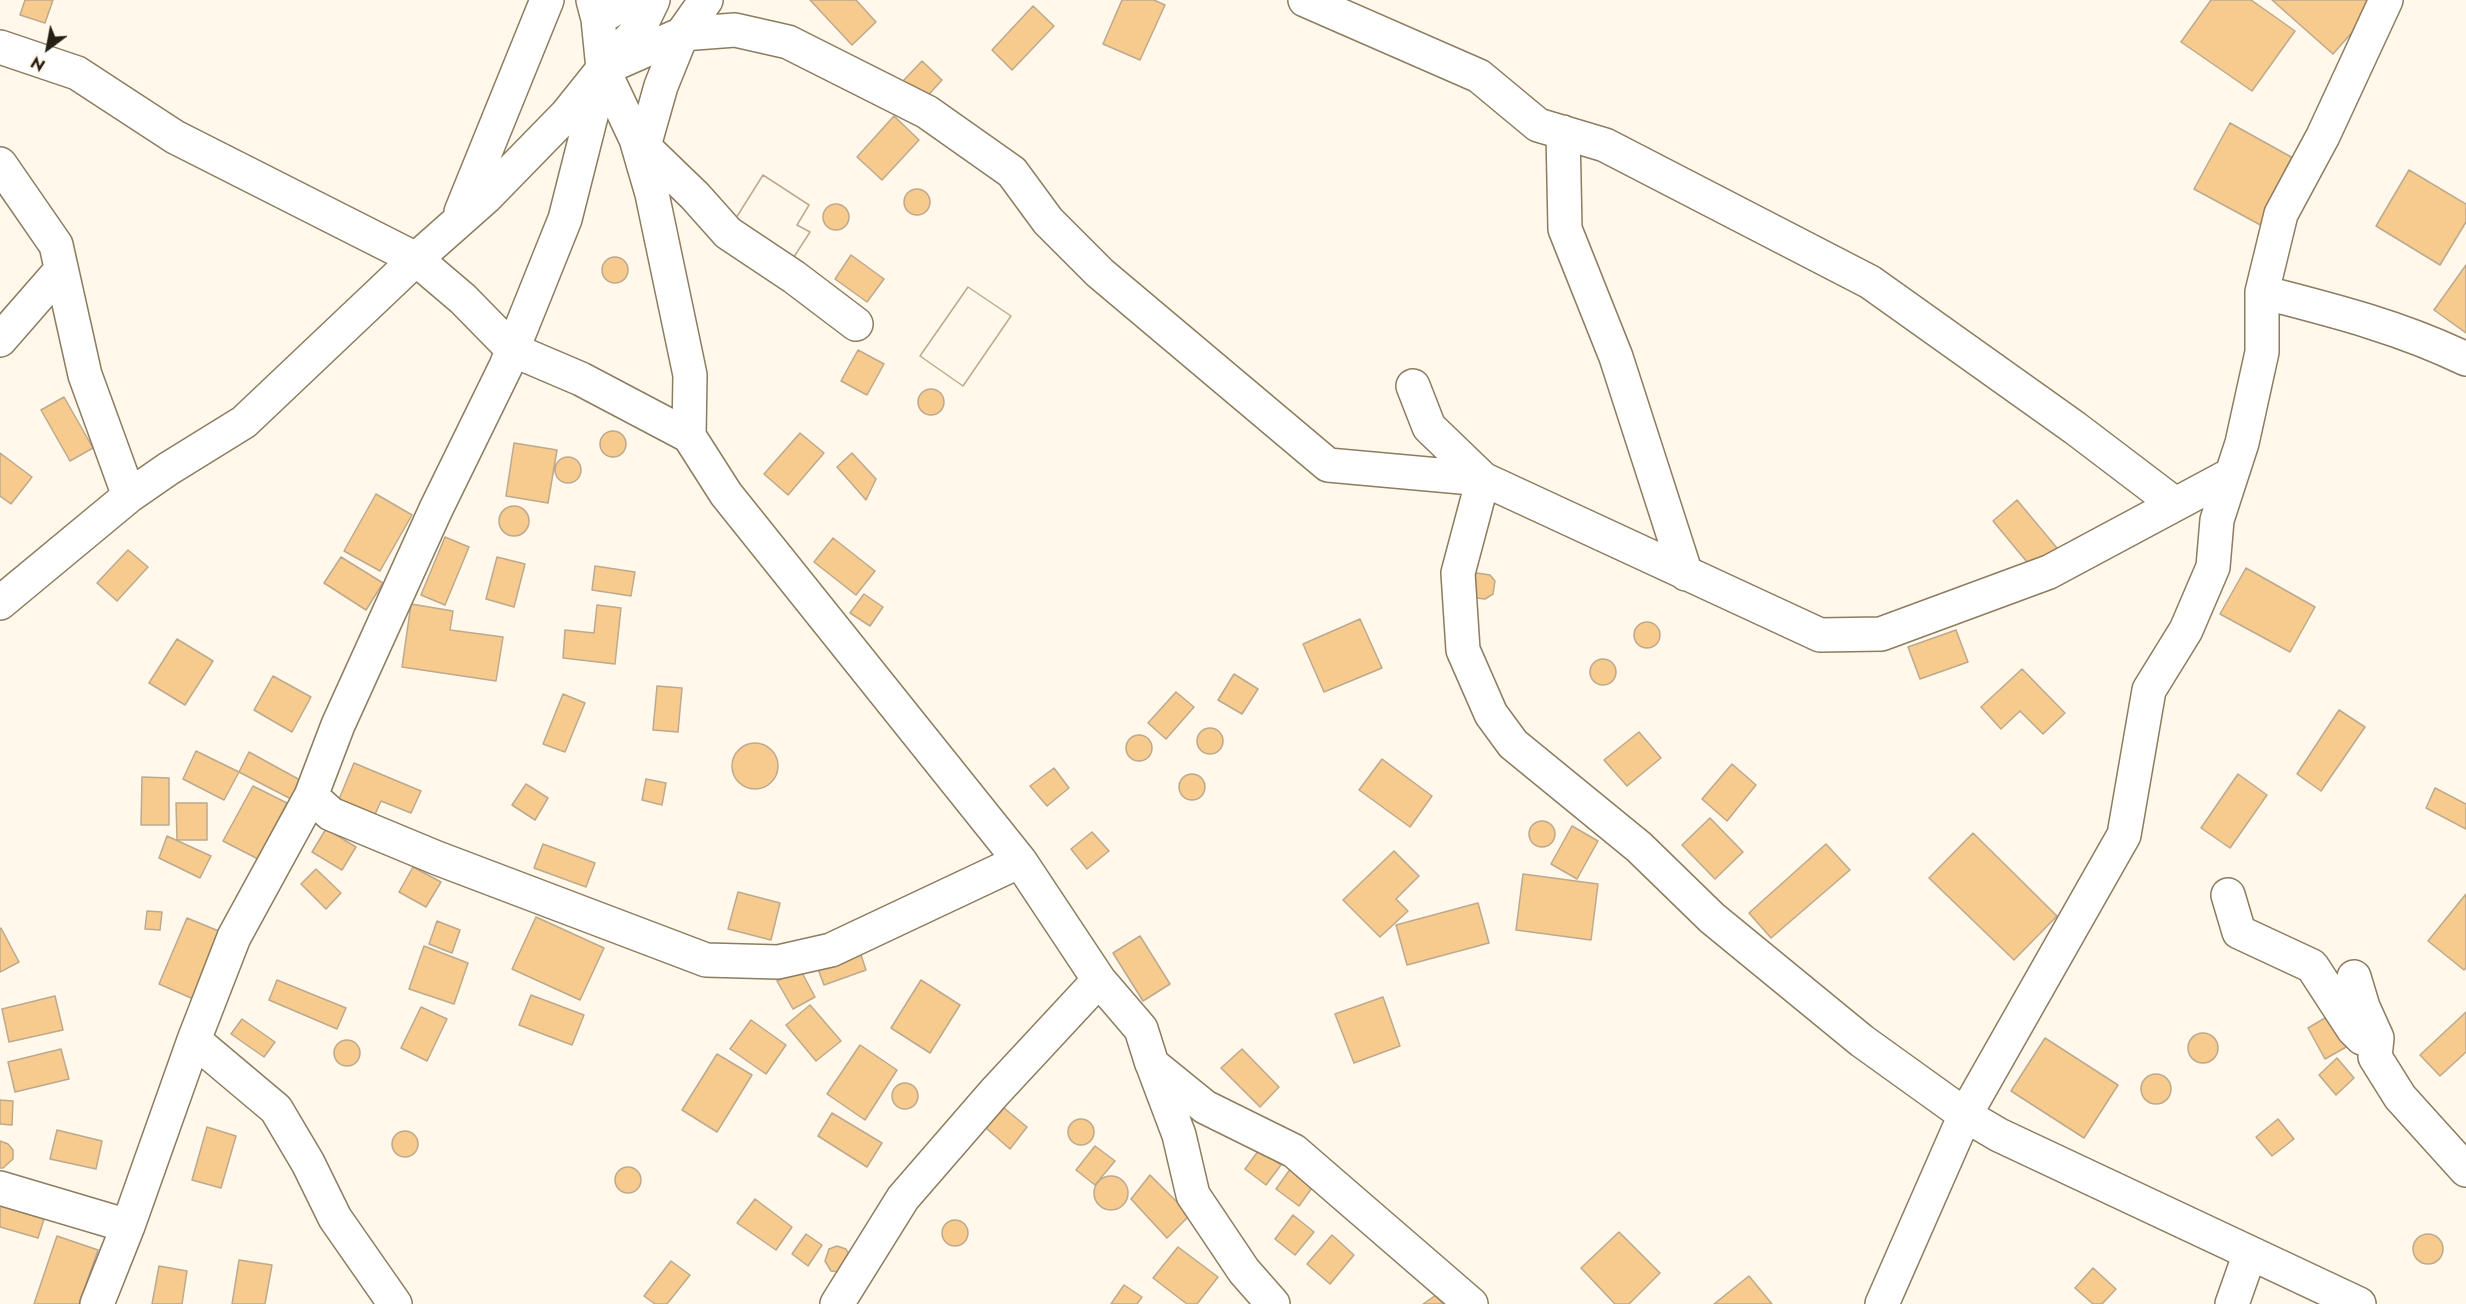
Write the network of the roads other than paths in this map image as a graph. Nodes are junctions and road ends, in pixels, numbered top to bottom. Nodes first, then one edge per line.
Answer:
1 (547, 0) edge
2 (629, 0) edge
3 (653, 0) edge
4 (706, 0) edge
5 (1305, 0) edge
6 (2386, 0) edge
7 (596, 10) edge
8 (682, 34) junction
9 (0, 47) edge
10 (603, 69) junction
11 (1563, 132) junction
12 (640, 143) junction
13 (0, 164) edge
14 (457, 222) junction
15 (416, 259) junction
16 (61, 270) junction
17 (2262, 292) junction
18 (856, 324) dead end
19 (4, 328) edge
20 (513, 350) junction
21 (2466, 359) edge
22 (1413, 387) dead end
23 (689, 436) junction
24 (2232, 474) junction
25 (1483, 479) junction
26 (129, 496) junction
27 (2175, 504) junction
28 (1686, 574) junction
29 (5, 589) edge
30 (311, 796) junction
31 (1020, 861) junction
32 (2228, 895) dead end
33 (2354, 977) dead end
34 (1099, 980) junction
35 (194, 1040) junction
36 (2376, 1051) junction
37 (1152, 1064) junction
38 (1965, 1115) junction
39 (2466, 1170) edge
40 (0, 1188) edge
41 (128, 1226) junction
42 (2250, 1253) junction
43 (97, 1304) edge
44 (395, 1304) edge
45 (837, 1304) edge
46 (1273, 1304) edge
47 (1471, 1304) edge
48 (1881, 1304) edge
49 (2232, 1304) edge
50 (2359, 1304) edge

1 - 14 street
2 - 7 street
3 - 10 street
4 - 8 street
5 - 11 street
6 - 17 street
7 - 10 street
8 - 10 street
8 - 12 street
8 - 25 street
9 - 15 street
10 - 12 street
10 - 14 street
10 - 20 street
11 - 27 street
11 - 28 street
12 - 18 street
12 - 23 street
13 - 16 street
14 - 15 street
15 - 20 street
15 - 26 street
16 - 19 street
16 - 26 street
17 - 21 street
17 - 24 street
20 - 23 street
20 - 30 street
22 - 25 street
23 - 31 street
24 - 27 street
24 - 38 street
25 - 28 street
25 - 38 street
26 - 29 street
27 - 28 street
30 - 31 street
30 - 35 street
31 - 34 street
32 - 36 street
33 - 36 street
34 - 37 street
34 - 45 street
35 - 41 street
35 - 44 street
36 - 39 street
37 - 46 street
37 - 47 street
38 - 42 street
38 - 48 street
40 - 41 street
41 - 43 street
42 - 49 street
42 - 50 street

